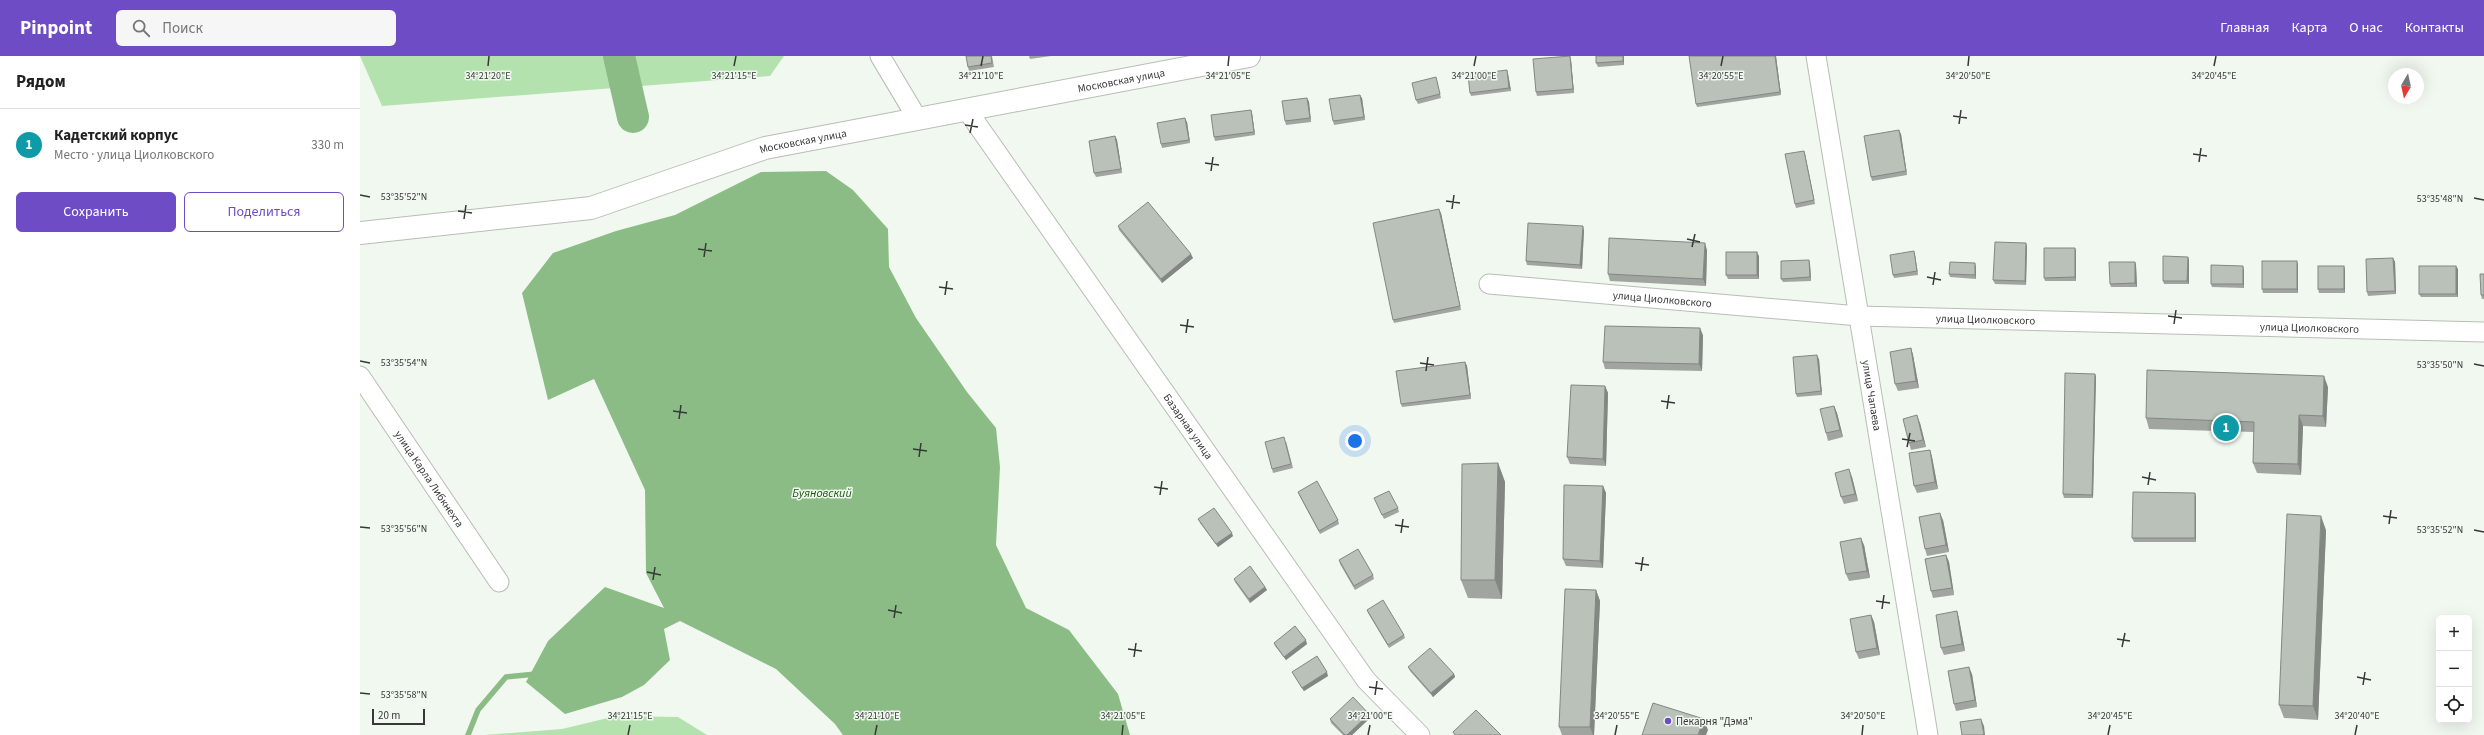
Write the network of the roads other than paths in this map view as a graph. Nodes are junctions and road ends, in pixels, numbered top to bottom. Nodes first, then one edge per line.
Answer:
1 (880, 56) edge
2 (1249, 56) edge
3 (1816, 56) edge
4 (967, 110) junction
5 (917, 118) junction
6 (360, 233) edge
7 (1489, 284) dead end
8 (1859, 316) junction
9 (2484, 332) edge
10 (360, 376) edge
11 (499, 582) dead end
12 (1420, 735) edge
13 (1928, 735) edge

1 - 5 street
2 - 4 street, Московская улица
3 - 8 street, улица Чапаева
4 - 5 street, Московская улица
4 - 12 street, Базарная улица
5 - 6 street, Московская улица
7 - 8 street, улица Циолковского
8 - 9 street, улица Циолковского
8 - 13 street, улица Чапаева
10 - 11 street, улица Карла Либкнехта

